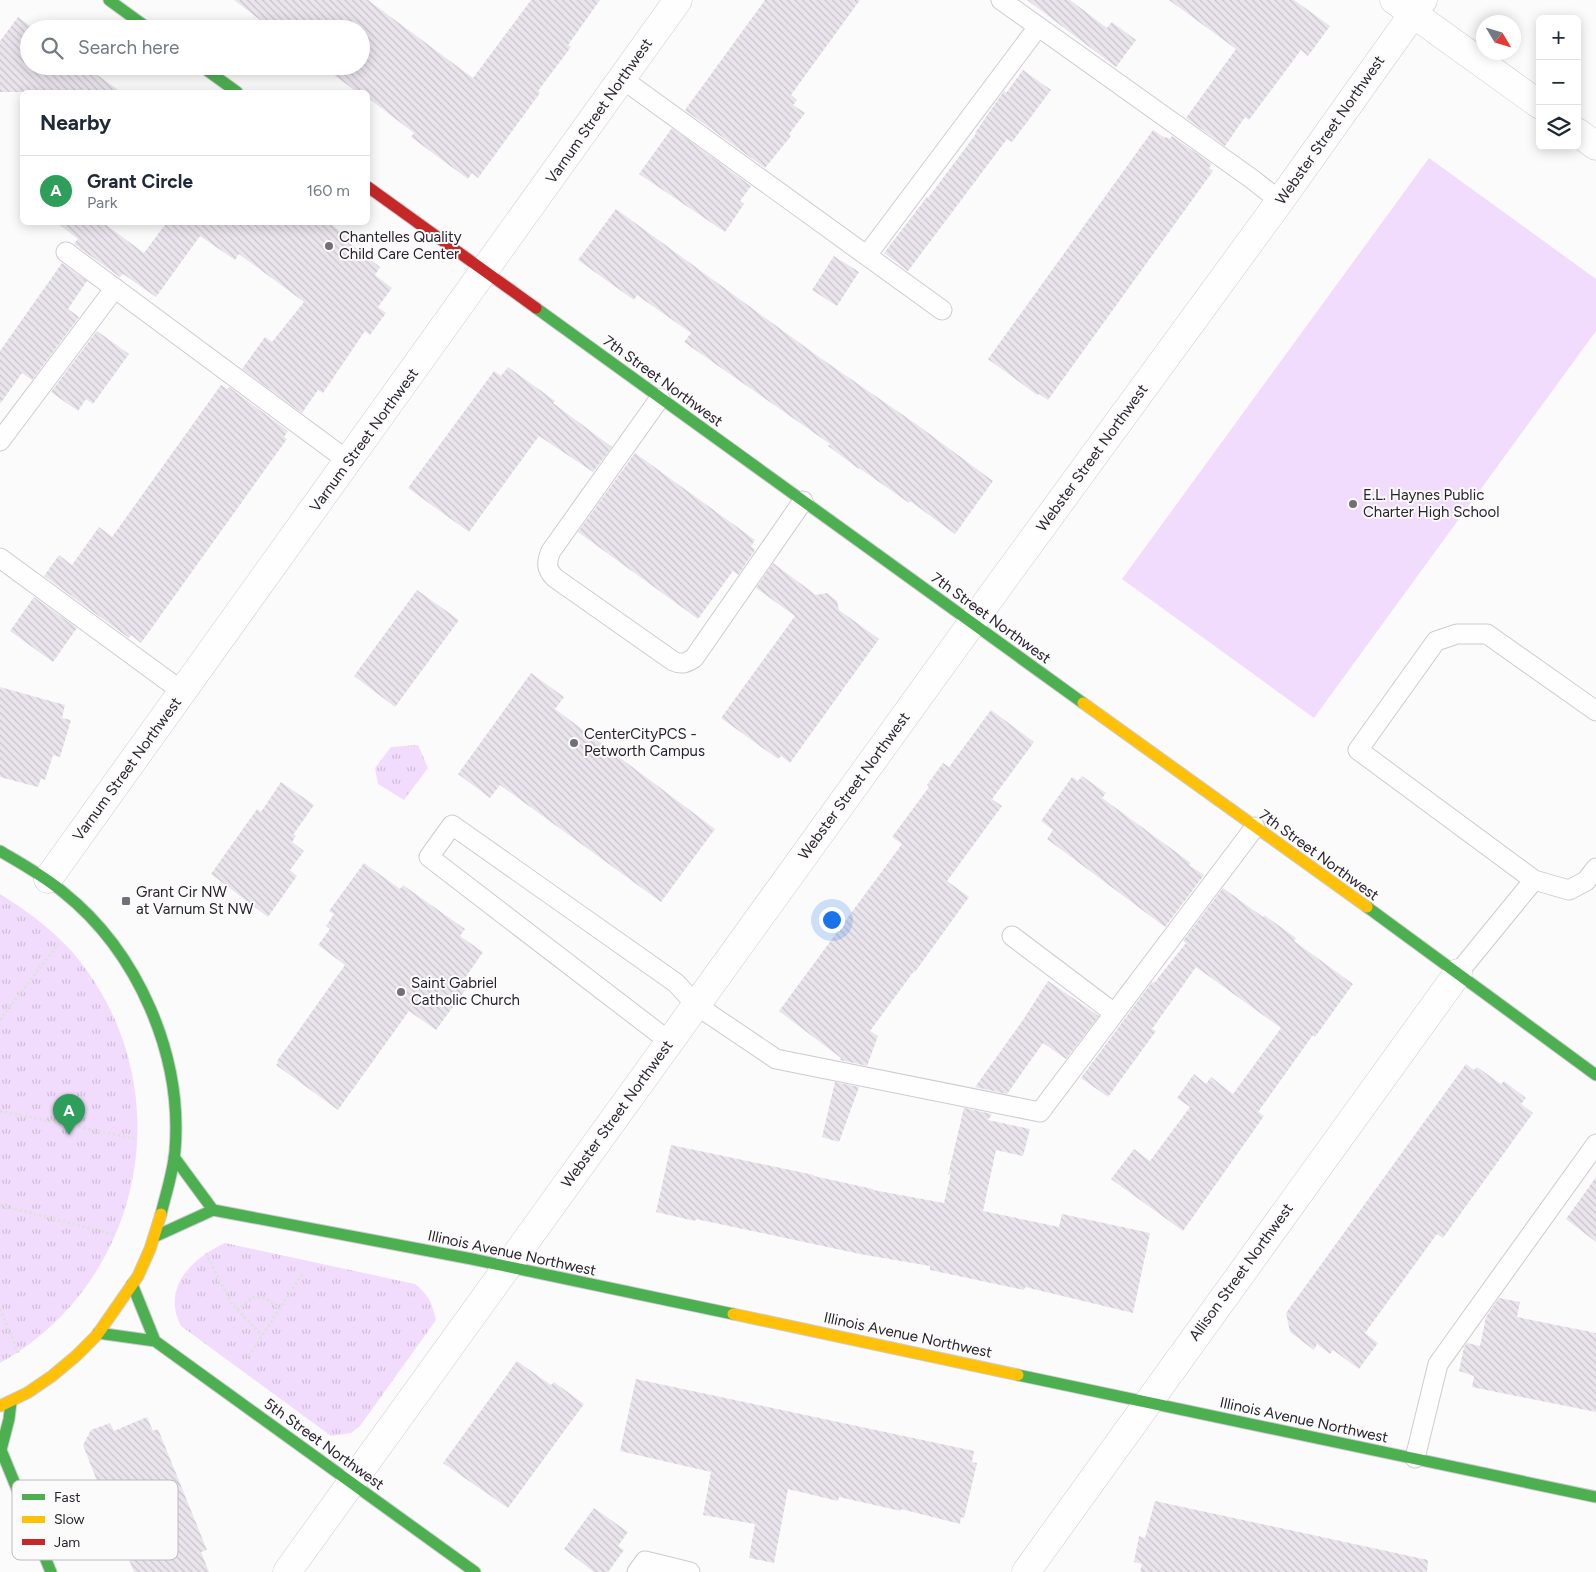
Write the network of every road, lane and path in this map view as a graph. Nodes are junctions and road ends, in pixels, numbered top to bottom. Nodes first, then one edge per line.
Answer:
1 (110, 0) edge
2 (678, 0) edge
3 (1001, 0) edge
4 (1410, 5) edge
5 (137, 20) edge
6 (1038, 27) junction
7 (213, 75) edge
8 (621, 78) junction
9 (234, 90) edge
10 (1536, 102) edge
11 (1581, 135) edge
12 (1596, 146) edge
13 (370, 188) edge
14 (1280, 202) junction
15 (66, 252) dead end
16 (867, 255) junction
17 (485, 271) junction
18 (115, 288) junction
19 (942, 310) dead end
20 (660, 398) junction
21 (0, 440) edge
22 (348, 461) junction
23 (803, 501) junction
24 (0, 558) edge
25 (972, 623) junction
26 (183, 692) junction
27 (1596, 711) edge
28 (1254, 827) junction
29 (0, 851) edge
30 (1596, 868) edge
31 (48, 879) junction
32 (1534, 880) junction
33 (1012, 936) dead end
34 (59, 943) dead end
35 (1458, 973) junction
36 (696, 1005) junction
37 (1114, 1013) junction
38 (0, 1020) edge
39 (670, 1042) junction
40 (1596, 1075) edge
41 (0, 1111) edge
42 (137, 1139) dead end
43 (1596, 1144) edge
44 (174, 1157) junction
45 (0, 1205) edge
46 (213, 1210) junction
47 (116, 1235) dead end
48 (156, 1236) junction
49 (206, 1253) dead end
50 (507, 1266) junction
51 (303, 1273) dead end
52 (132, 1284) junction
53 (0, 1309) edge
54 (279, 1309) junction
55 (237, 1310) junction
56 (98, 1333) junction
57 (262, 1335) junction
58 (155, 1341) junction
59 (19, 1354) dead end
60 (249, 1356) dead end
61 (11, 1402) junction
62 (1149, 1402) junction
63 (0, 1406) edge
64 (1, 1450) edge
65 (1415, 1458) junction
66 (13, 1480) edge
67 (351, 1482) junction
68 (1596, 1496) edge
69 (46, 1560) edge
70 (51, 1572) edge
71 (287, 1572) edge
72 (475, 1572) edge
73 (637, 1572) edge
74 (690, 1572) edge
75 (1026, 1572) edge

1 - 5 street
2 - 8 street, Varnum Street Northwest
3 - 6 lane
4 - 10 street
4 - 14 street, Webster Street Northwest
6 - 14 lane
6 - 16 lane
7 - 9 street
8 - 16 lane
8 - 17 street, Varnum Street Northwest
11 - 12 street
13 - 17 street, 7th Street Northwest
14 - 25 street, Webster Street Northwest
15 - 18 lane
16 - 19 lane
17 - 20 street, 7th Street Northwest
17 - 22 street, Varnum Street Northwest
18 - 21 lane
18 - 22 lane
20 - 23 street, 7th Street Northwest
20 - 23 lane
22 - 26 street, Varnum Street Northwest
23 - 25 street, 7th Street Northwest
24 - 26 lane
25 - 28 street, 7th Street Northwest
25 - 36 street, Webster Street Northwest
26 - 31 street, Varnum Street Northwest
27 - 32 lane
28 - 35 street, 7th Street Northwest
28 - 37 lane
29 - 31 street
30 - 32 lane
31 - 44 street
32 - 35 lane
33 - 37 lane
34 - 38 path
35 - 40 street, 7th Street Northwest
35 - 62 street, Allison Street Northwest
36 - 37 lane
36 - 39 street, Webster Street Northwest
36 - 39 lane
39 - 50 street, Webster Street Northwest
41 - 42 path
43 - 65 lane
44 - 46 street
44 - 48 street
45 - 47 path
46 - 48 street
46 - 50 street, Illinois Avenue Northwest
48 - 52 street
49 - 55 path
50 - 62 street, Illinois Avenue Northwest
50 - 67 street, Webster Street Northwest
51 - 54 path
52 - 56 street
52 - 58 street
53 - 59 path
54 - 55 path
54 - 57 path
55 - 57 path
56 - 58 street, 5th Street Northwest
56 - 61 street
57 - 60 path
58 - 67 street, 5th Street Northwest
61 - 63 street
61 - 64 street
62 - 65 street, Illinois Avenue Northwest
62 - 75 street, Allison Street Northwest
64 - 66 street
65 - 68 street, Illinois Avenue Northwest
67 - 71 street, Webster Street Northwest
67 - 72 street, 5th Street Northwest
69 - 70 street
73 - 74 lane

